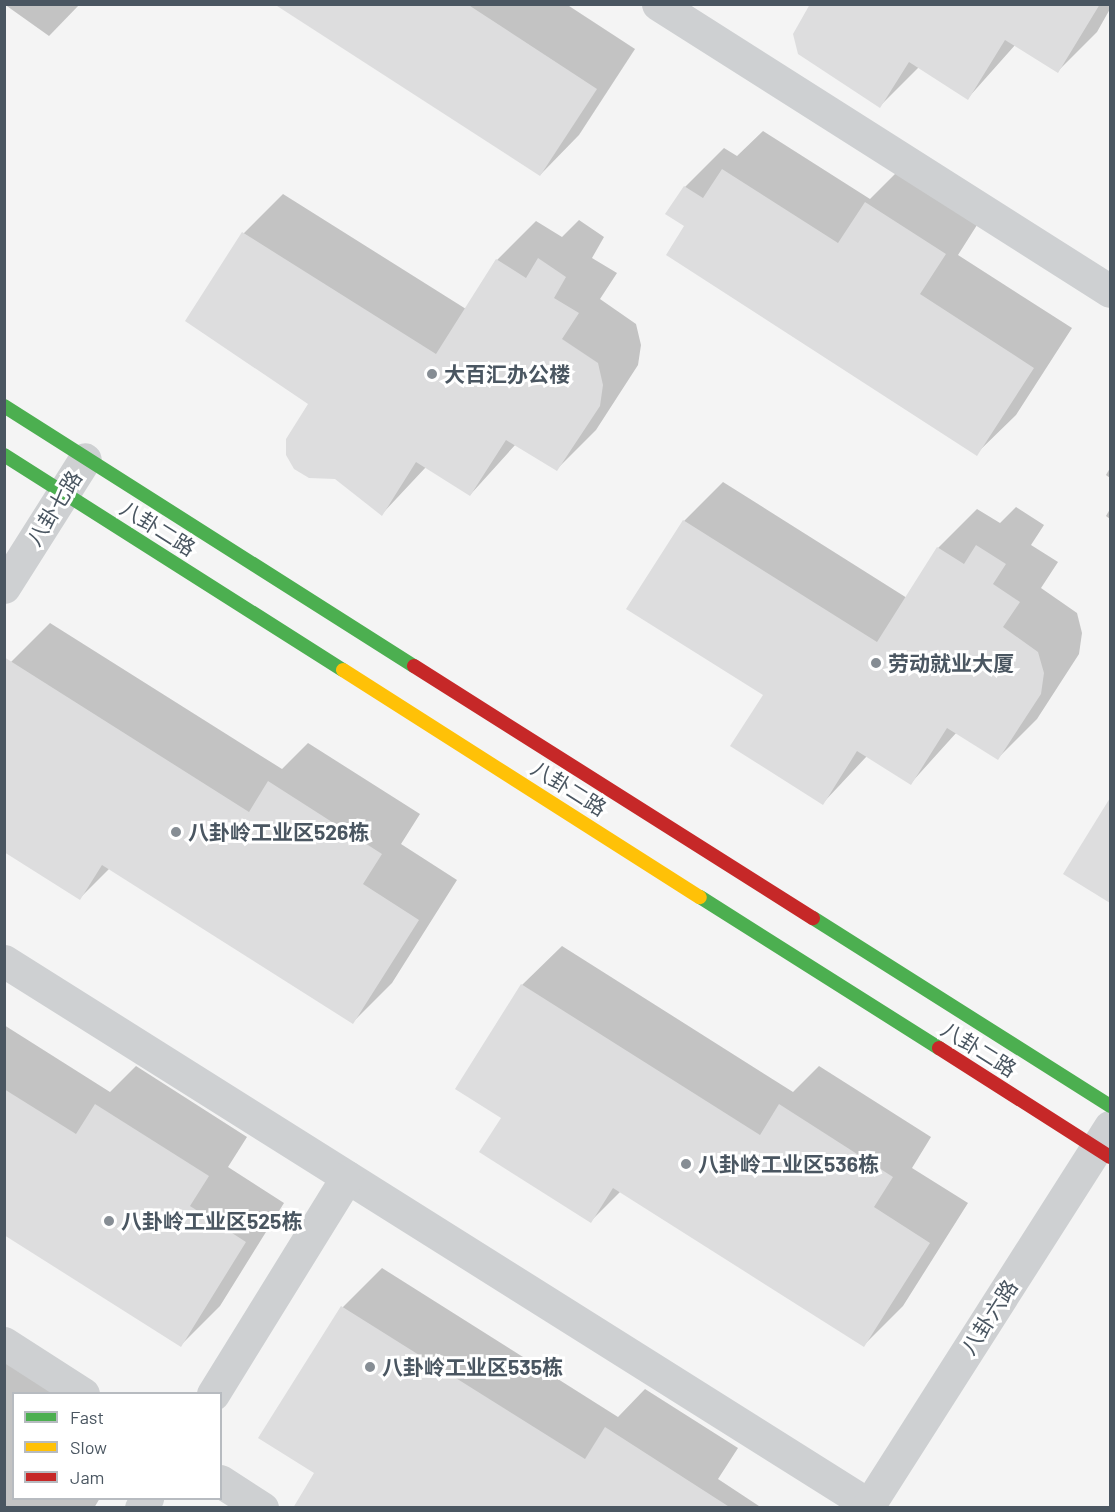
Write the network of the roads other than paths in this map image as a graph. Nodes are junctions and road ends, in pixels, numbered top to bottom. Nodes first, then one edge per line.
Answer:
1 (658, 4) edge
2 (1110, 291) edge
3 (4, 406) edge
4 (4, 455) edge
5 (85, 459) junction
6 (64, 493) junction
7 (4, 587) edge
8 (4, 961) edge
9 (1110, 1106) edge
10 (1106, 1144) edge
11 (347, 1177) junction
12 (4, 1343) edge
13 (80, 1392) edge
14 (214, 1392) edge
15 (222, 1482) edge
16 (868, 1507) edge
17 (262, 1508) edge

1 - 2 street
3 - 5 street, 八卦二路
4 - 6 street, 八卦二路
5 - 6 street, 八卦七路
5 - 9 street, 八卦二路
6 - 7 street, 八卦七路
6 - 10 street, 八卦二路
8 - 11 street
10 - 16 street, 八卦六路
11 - 14 street
11 - 16 street
12 - 13 street
15 - 17 street

